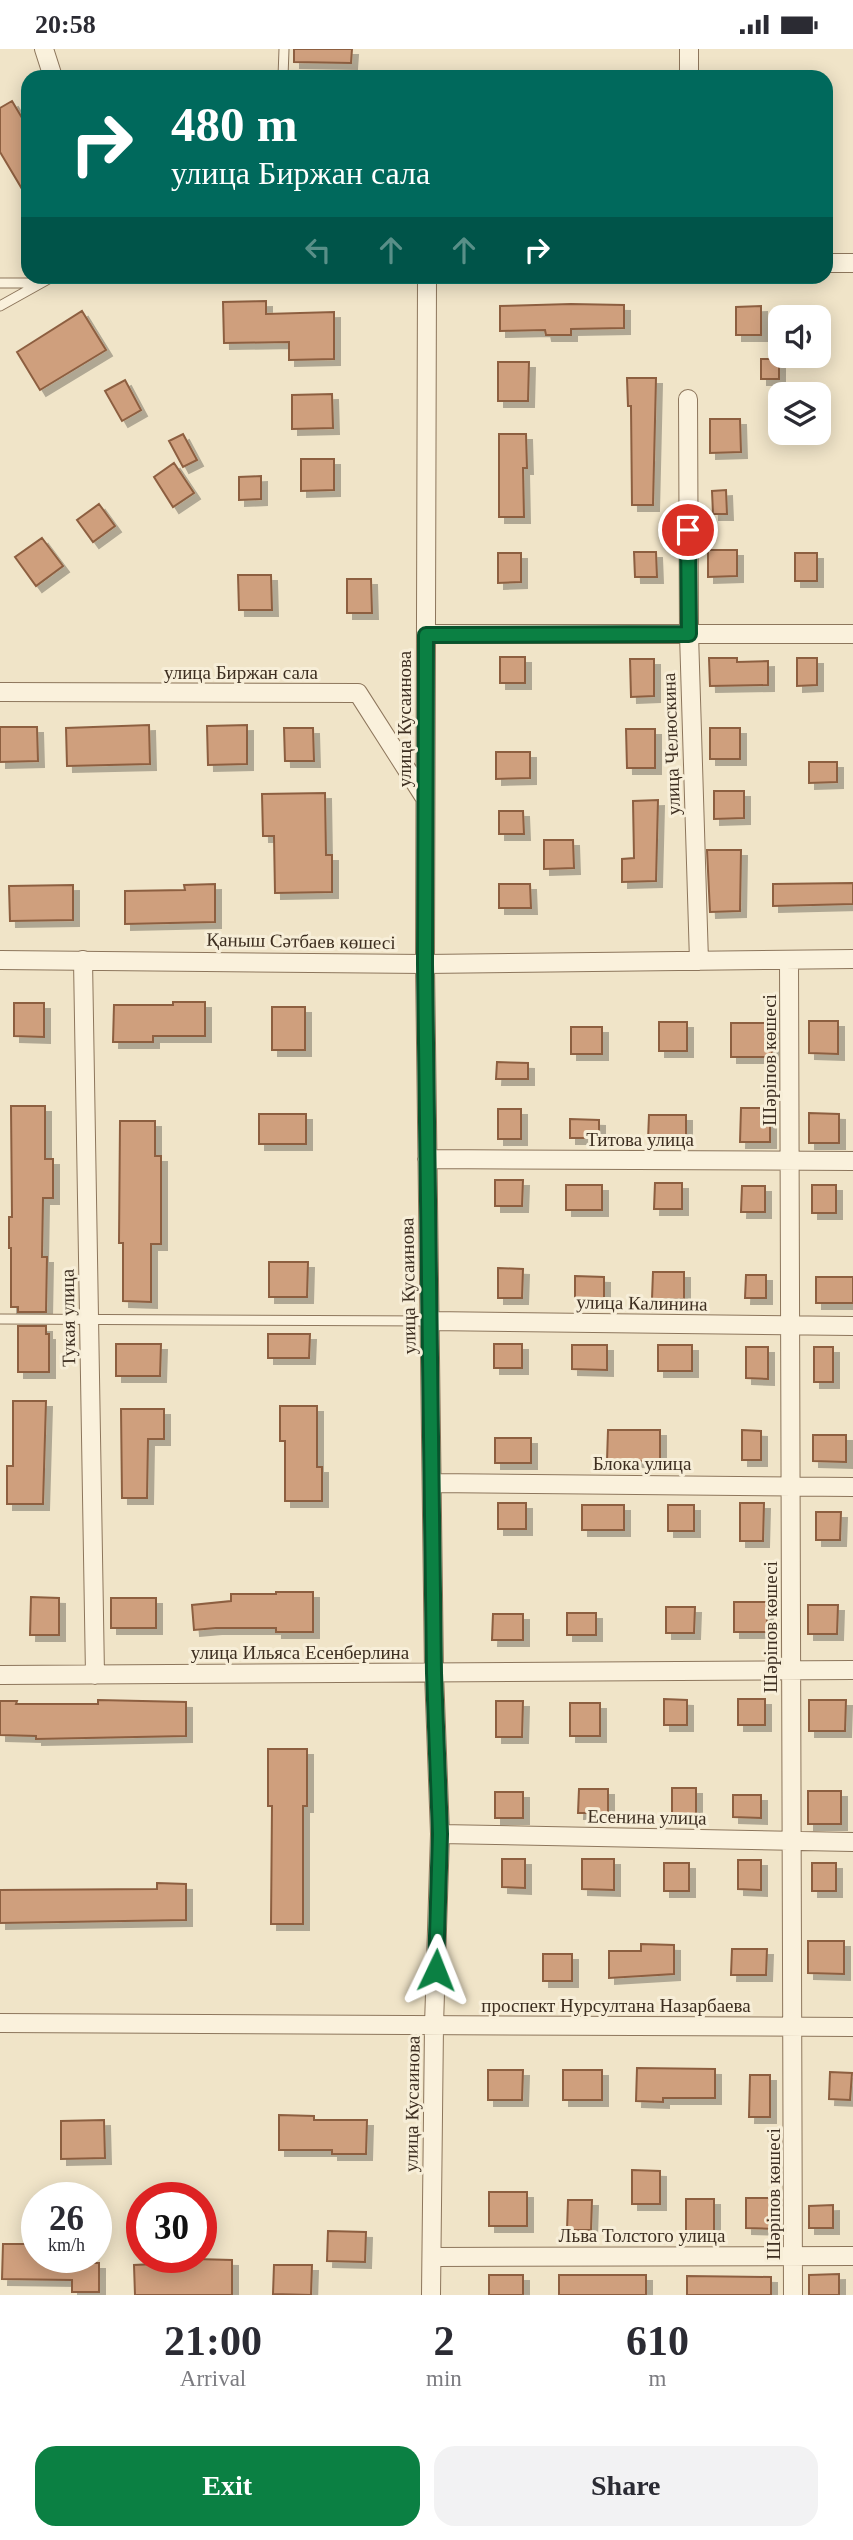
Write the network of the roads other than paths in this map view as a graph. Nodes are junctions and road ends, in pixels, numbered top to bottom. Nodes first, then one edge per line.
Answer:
1 (44, 49) edge
2 (284, 49) edge
3 (689, 49) edge
4 (52, 70) edge
5 (283, 70) edge
6 (690, 70) edge
7 (833, 263) edge
8 (853, 263) edge
9 (0, 283) edge
10 (21, 283) edge
11 (39, 284) edge
12 (427, 284) edge
13 (0, 306) edge
14 (688, 400) dead end
15 (689, 634) junction
16 (853, 634) edge
17 (426, 635) junction
18 (0, 692) edge
19 (425, 798) junction
20 (853, 959) edge
21 (0, 960) edge
22 (83, 960) junction
23 (789, 960) junction
24 (699, 961) junction
25 (425, 964) junction
26 (427, 1159) junction
27 (790, 1161) junction
28 (853, 1161) edge
29 (89, 1318) junction
30 (0, 1319) edge
31 (430, 1321) junction
32 (790, 1326) junction
33 (853, 1326) edge
34 (432, 1483) junction
35 (791, 1486) junction
36 (853, 1487) edge
37 (791, 1670) junction
38 (853, 1670) edge
39 (434, 1673) junction
40 (0, 1675) edge
41 (95, 1675) junction
42 (440, 1834) junction
43 (792, 1841) junction
44 (853, 1843) edge
45 (0, 2023) edge
46 (434, 2025) junction
47 (792, 2027) junction
48 (853, 2027) edge
49 (794, 2256) junction
50 (853, 2256) edge
51 (432, 2257) junction
52 (431, 2295) edge
53 (793, 2295) edge

1 - 4 street
2 - 5 lane
3 - 6 street
7 - 8 street
9 - 10 lane
11 - 13 lane
12 - 17 street, улица Кусаинова
14 - 15 street, улица Челюскина
15 - 16 street
15 - 17 street
15 - 24 street, улица Челюскина
17 - 19 street, улица Кусаинова
18 - 19 street, улица Биржан сала
19 - 25 street, улица Кусаинова
20 - 23 street, Қаныш Сәтбаев көшесі
21 - 22 street, Қаныш Сәтбаев көшесі
22 - 25 street, Қаныш Сәтбаев көшесі
22 - 29 street, Тукая улица
23 - 24 street, Қаныш Сәтбаев көшесі
23 - 27 street, Шәріпов көшесі
24 - 25 street, Қаныш Сәтбаев көшесі
25 - 26 street, улица Кусаинова
26 - 27 street, Титова улица
26 - 31 street, улица Кусаинова
27 - 28 street, Титова улица
27 - 32 street, Шәріпов көшесі
29 - 30 lane
29 - 31 lane
29 - 41 street, Тукая улица
31 - 32 street, улица Калинина
31 - 34 street, улица Кусаинова
32 - 33 street, улица Калинина
32 - 35 street, Шәріпов көшесі
34 - 35 street, Блока улица
34 - 39 street, улица Кусаинова
35 - 36 street, Блока улица
35 - 37 street, Шәріпов көшесі
37 - 38 street, улица Ильяса Есенберлина
37 - 39 street, улица Ильяса Есенберлина
37 - 43 street, Шәріпов көшесі
39 - 41 street, улица Ильяса Есенберлина
39 - 42 street, улица Кусаинова
40 - 41 street, улица Ильяса Есенберлина
42 - 43 street, Есенина улица
42 - 46 street, улица Кусаинова
43 - 44 street, Есенина улица
43 - 47 street, Шәріпов көшесі
45 - 46 street, проспект Нурсултана Назарбаева
46 - 47 street, проспект Нурсултана Назарбаева
46 - 51 street, улица Кусаинова
47 - 48 street, проспект Нурсултана Назарбаева
47 - 49 street, Шәріпов көшесі
49 - 50 street, Льва Толстого улица
49 - 51 street, Льва Толстого улица
49 - 53 street, Шәріпов көшесі
51 - 52 street, улица Кусаинова

